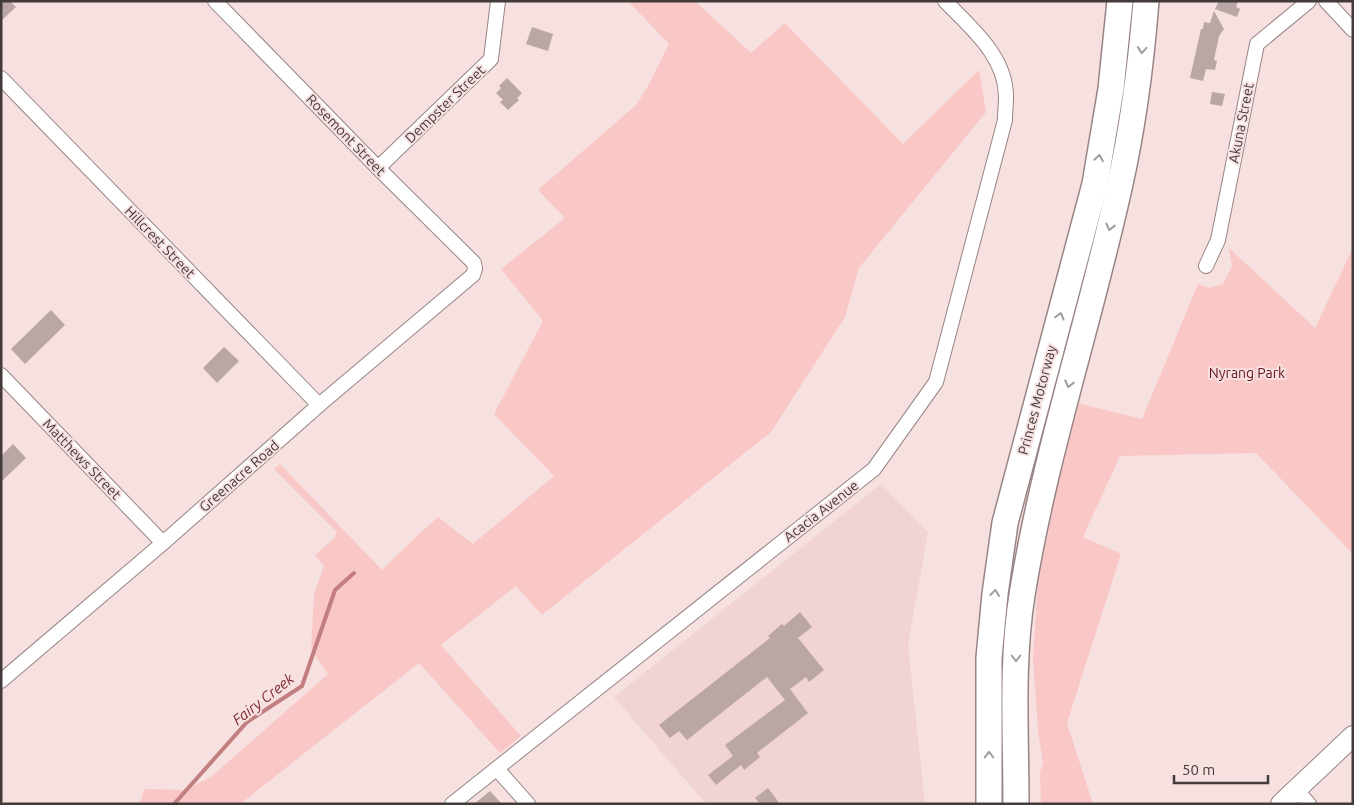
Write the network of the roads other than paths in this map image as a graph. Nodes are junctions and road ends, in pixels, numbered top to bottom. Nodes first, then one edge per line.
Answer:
1 (215, 1) edge
2 (498, 1) edge
3 (945, 1) edge
4 (1120, 1) edge
5 (1146, 1) edge
6 (1309, 1) edge
7 (1326, 1) edge
8 (1353, 30) edge
9 (1, 78) edge
10 (378, 168) junction
11 (1206, 266) dead end
12 (475, 269) joint
13 (1, 375) edge
14 (319, 405) junction
15 (163, 542) junction
16 (2, 680) edge
17 (1353, 736) edge
18 (497, 769) junction
19 (1302, 797) edge
20 (452, 804) edge
21 (528, 804) edge
22 (989, 804) edge
23 (1016, 804) edge
24 (1281, 804) edge

1 - 10 street, Rosemont Street
2 - 10 street, Dempster Street
3 - 18 street, Acacia Avenue
22 -> 4 highway, Princes Motorway
5 -> 23 highway, Princes Motorway
6 - 11 street, Akuna Street
7 - 8 street
9 - 14 street, Hillcrest Street
10 - 12 street, Rosemont Street
12 - 14 street, Greenacre Road
13 - 15 street, Matthews Street
14 - 15 street, Greenacre Road
15 - 16 street, Greenacre Road
17 - 19 main road
18 - 20 street, Acacia Avenue
18 - 21 street
19 - 24 main road

